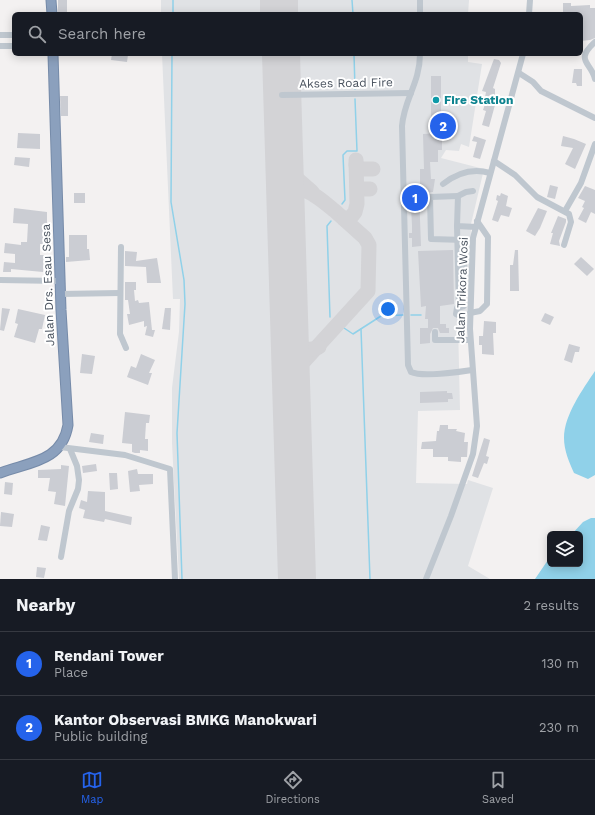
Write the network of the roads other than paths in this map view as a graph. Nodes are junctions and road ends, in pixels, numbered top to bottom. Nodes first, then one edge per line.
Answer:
1 (51, 0) edge
2 (420, 0) edge
3 (530, 0) edge
4 (52, 12) edge
5 (420, 12) edge
6 (529, 12) edge
7 (12, 34) edge
8 (0, 35) edge
9 (595, 42) edge
10 (0, 46) edge
11 (12, 46) edge
12 (53, 56) edge
13 (420, 56) edge
14 (523, 56) edge
15 (519, 73) junction
16 (595, 79) edge
17 (411, 93) junction
18 (282, 95) dead end
19 (595, 118) edge
20 (595, 144) edge
21 (494, 161) junction
22 (490, 173) junction
23 (443, 184) dead end
24 (484, 195) junction
25 (458, 196) junction
26 (565, 211) junction
27 (476, 224) junction
28 (457, 226) junction
29 (457, 239) junction
30 (564, 245) dead end
31 (121, 246) dead end
32 (0, 280) edge
33 (60, 281) junction
34 (120, 293) junction
35 (60, 294) junction
36 (466, 315) junction
37 (435, 332) dead end
38 (470, 340) junction
39 (126, 348) dead end
40 (472, 370) junction
41 (60, 447) junction
42 (70, 449) junction
43 (0, 473) edge
44 (61, 557) dead end
45 (174, 579) edge
46 (426, 579) edge

1 - 4 highway
2 - 5 street
3 - 6 street
7 - 8 street
9 - 16 street
10 - 11 street
12 - 33 highway, Jalan Drs. Esau Sesa
13 - 17 street
14 - 15 street, Jalan Trikora Wosi
15 - 19 street
15 - 21 street, Jalan Trikora Wosi
17 - 18 street, Akses Road Fire
17 - 40 street
20 - 26 street
21 - 22 street, Jalan Trikora Wosi
21 - 26 street
22 - 23 street
22 - 24 street, Jalan Trikora Wosi
24 - 25 street
24 - 27 street, Jalan Trikora Wosi
25 - 28 street
25 - 29 street
26 - 30 street
27 - 28 street
27 - 36 street, Jalan Trikora Wosi
27 - 36 street
28 - 29 street
29 - 36 street
31 - 34 street
32 - 33 street
33 - 35 highway, Jalan Drs. Esau Sesa
34 - 35 street
34 - 39 street
35 - 41 highway, Jalan Drs. Esau Sesa
36 - 38 street, Jalan Trikora Wosi
37 - 38 street
38 - 40 street, Jalan Trikora Wosi
40 - 46 street, Jalan Trikora Wosi
41 - 42 street
41 - 43 highway
42 - 44 street
42 - 45 street

